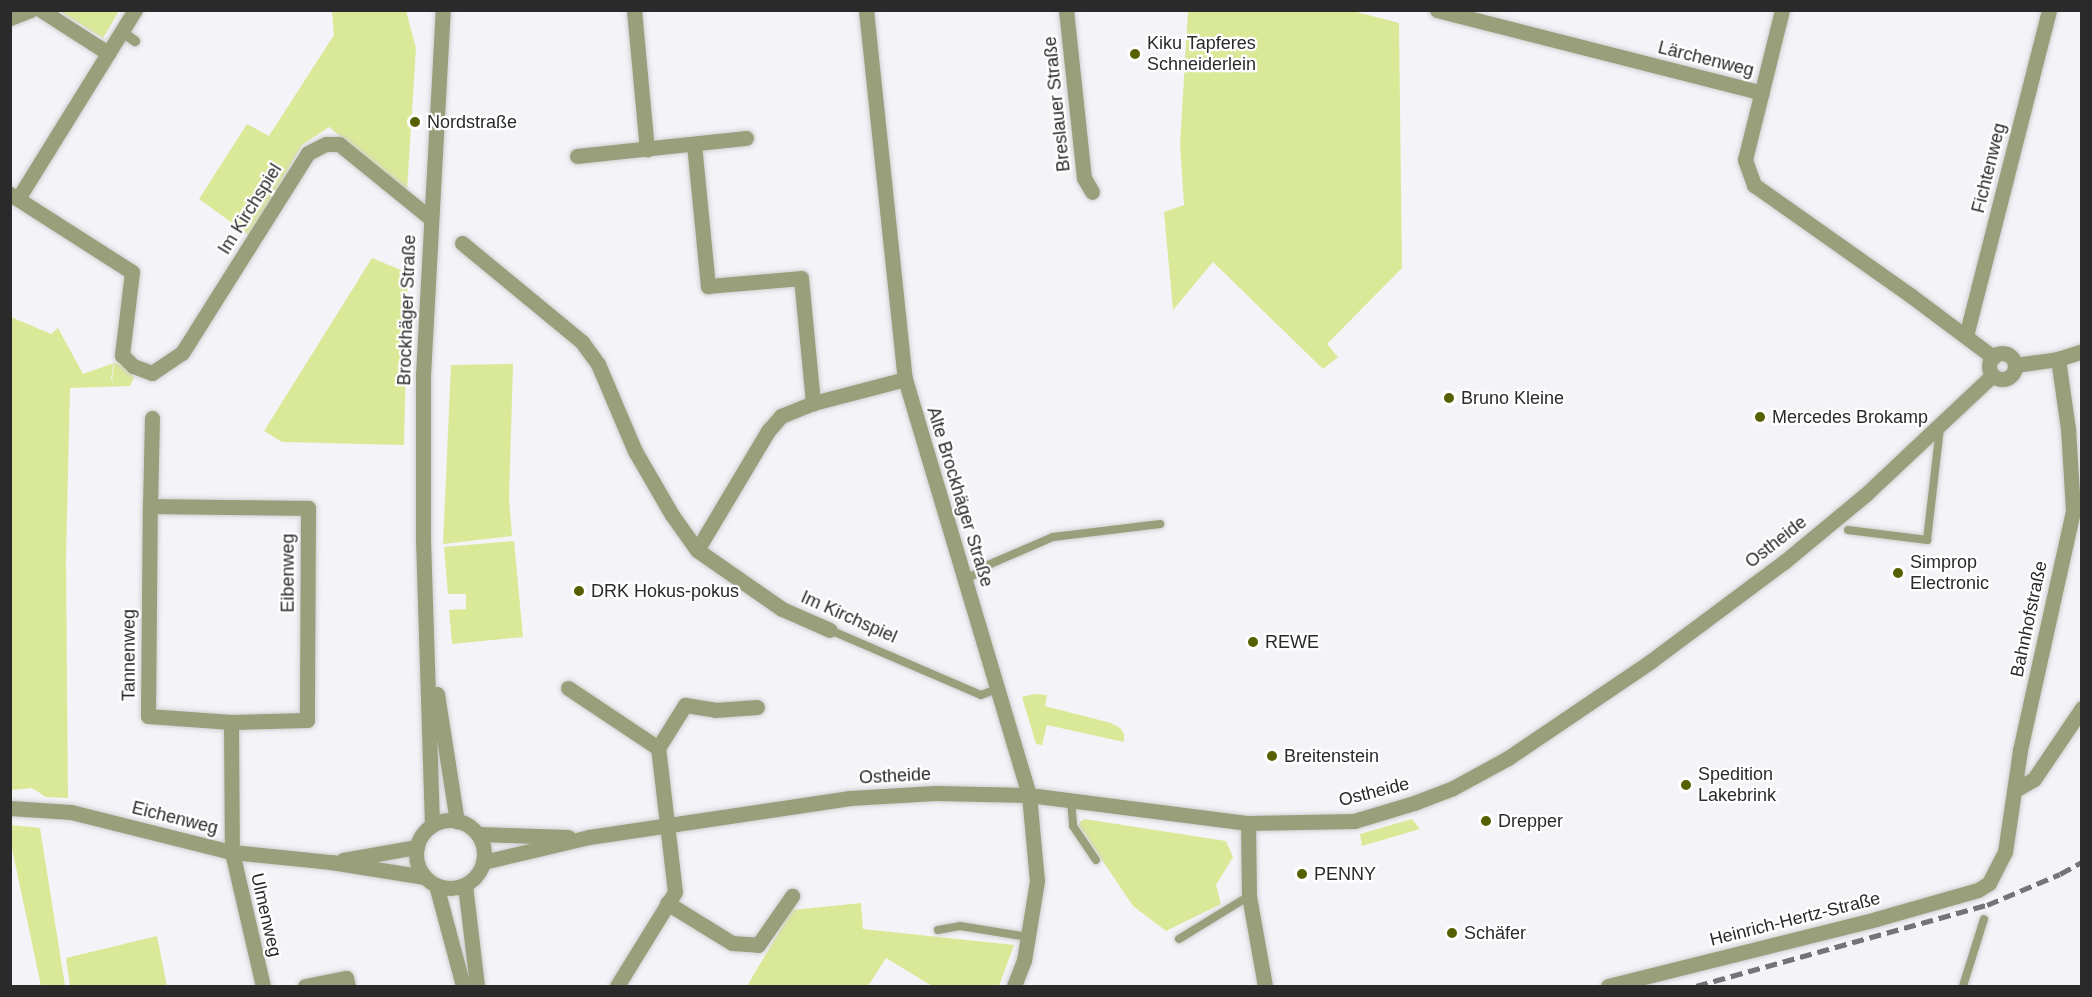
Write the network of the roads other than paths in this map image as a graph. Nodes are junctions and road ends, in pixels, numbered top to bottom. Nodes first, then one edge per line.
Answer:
1 (31, 10) edge
2 (41, 10) edge
3 (135, 10) edge
4 (443, 10) edge
5 (634, 10) edge
6 (866, 10) edge
7 (1066, 10) edge
8 (1437, 10) edge
9 (1782, 10) edge
10 (2049, 10) edge
11 (10, 18) edge
12 (122, 32) junction
13 (135, 41) dead end
14 (108, 53) junction
15 (1762, 93) junction
16 (746, 138) dead end
17 (694, 144) junction
18 (646, 149) junction
19 (577, 156) dead end
20 (1092, 192) dead end
21 (14, 196) edge
22 (430, 219) junction
23 (462, 243) dead end
24 (1966, 336) junction
25 (2082, 351) edge
26 (1993, 357) junction
27 (2058, 359) junction
28 (2015, 365) junction
29 (1993, 375) junction
30 (905, 379) junction
31 (813, 403) junction
32 (152, 418) dead end
33 (1940, 424) junction
34 (150, 506) junction
35 (1160, 524) dead end
36 (1848, 530) dead end
37 (697, 550) junction
38 (965, 581) junction
39 (427, 611) junction
40 (830, 630) joint
41 (568, 688) dead end
42 (997, 689) junction
43 (757, 707) dead end
44 (2082, 708) edge
45 (231, 722) junction
46 (658, 748) junction
47 (2015, 790) junction
48 (1029, 795) junction
49 (1071, 801) junction
50 (10, 808) edge
51 (457, 821) junction
52 (1248, 823) junction
53 (432, 825) junction
54 (666, 826) junction
55 (478, 834) junction
56 (589, 837) junction
57 (417, 848) junction
58 (232, 852) junction
59 (1096, 860) dead end
60 (331, 862) junction
61 (483, 862) junction
62 (430, 881) junction
63 (1989, 883) joint
64 (465, 885) junction
65 (792, 896) dead end
66 (1249, 896) junction
67 (668, 903) junction
68 (1984, 919) dead end
69 (938, 930) dead end
70 (1029, 937) junction
71 (1179, 939) dead end
72 (263, 987) edge
73 (305, 987) edge
74 (348, 987) edge
75 (463, 987) edge
76 (477, 987) edge
77 (617, 987) edge
78 (1014, 987) edge
79 (1265, 987) edge
80 (1608, 987) edge
81 (1963, 987) edge

1 - 11 street
2 - 14 street
3 - 12 street
4 - 22 street, Brockhäger Straße
5 - 18 street
6 - 30 street, Alte Brockhäger Straße
7 - 20 street, Breslauer Straße
8 - 15 street, Lärchenweg
9 - 15 street
10 - 24 street, Fichtenweg
12 - 13 street
12 - 14 street
14 - 21 street
15 - 24 street, Lärchenweg
16 - 17 street
17 - 18 street
17 - 31 street
18 - 19 street
21 - 22 street, Im Kirchspiel
22 - 39 street, Brockhäger Straße
23 - 37 street, Im Kirchspiel
24 - 26 street, Lärchenweg
25 - 27 street
26 - 28 street
26 - 29 street
27 - 28 street
27 - 47 street, Bahnhofstraße
28 - 29 street
29 - 33 street, Ostheide
30 - 31 street
30 - 38 street, Alte Brockhäger Straße
31 - 37 street
32 - 34 street, Tannenweg
33 - 36 lane
33 - 52 street, Ostheide
34 - 45 street, Tannenweg
34 - 45 street, Eibenweg
35 - 38 lane
37 - 40 street, Im Kirchspiel
38 - 42 street, Alte Brockhäger Straße
39 - 51 street, Brockhäger Straße
39 - 53 street, Brockhäger Straße
40 - 42 lane, Im Kirchspiel
41 - 46 street
42 - 48 street, Alte Brockhäger Straße
43 - 46 street
44 - 47 street
45 - 58 street
46 - 54 street
47 - 63 street, Bahnhofstraße
48 - 49 street, Ostheide
48 - 54 street, Ostheide
48 - 70 street, Alte Brockhäger Straße
49 - 52 street, Ostheide
49 - 59 lane
50 - 58 street, Eichenweg
51 - 53 street
51 - 55 street
52 - 66 street
53 - 57 street
54 - 56 street, Ostheide
54 - 67 street
55 - 56 street, Ostheide
55 - 61 street
56 - 61 street, Ostheide
57 - 60 street, Eichenweg
57 - 62 street
58 - 60 street, Eichenweg
58 - 72 street, Ulmenweg
60 - 62 street, Eichenweg
61 - 64 street
62 - 64 street
62 - 75 street
63 - 80 street, Heinrich-Hertz-Straße
64 - 76 street
65 - 67 street
66 - 71 lane
66 - 79 street
67 - 77 street
68 - 81 lane
69 - 70 lane
70 - 78 street, Alte Brockhäger Straße
73 - 74 street

